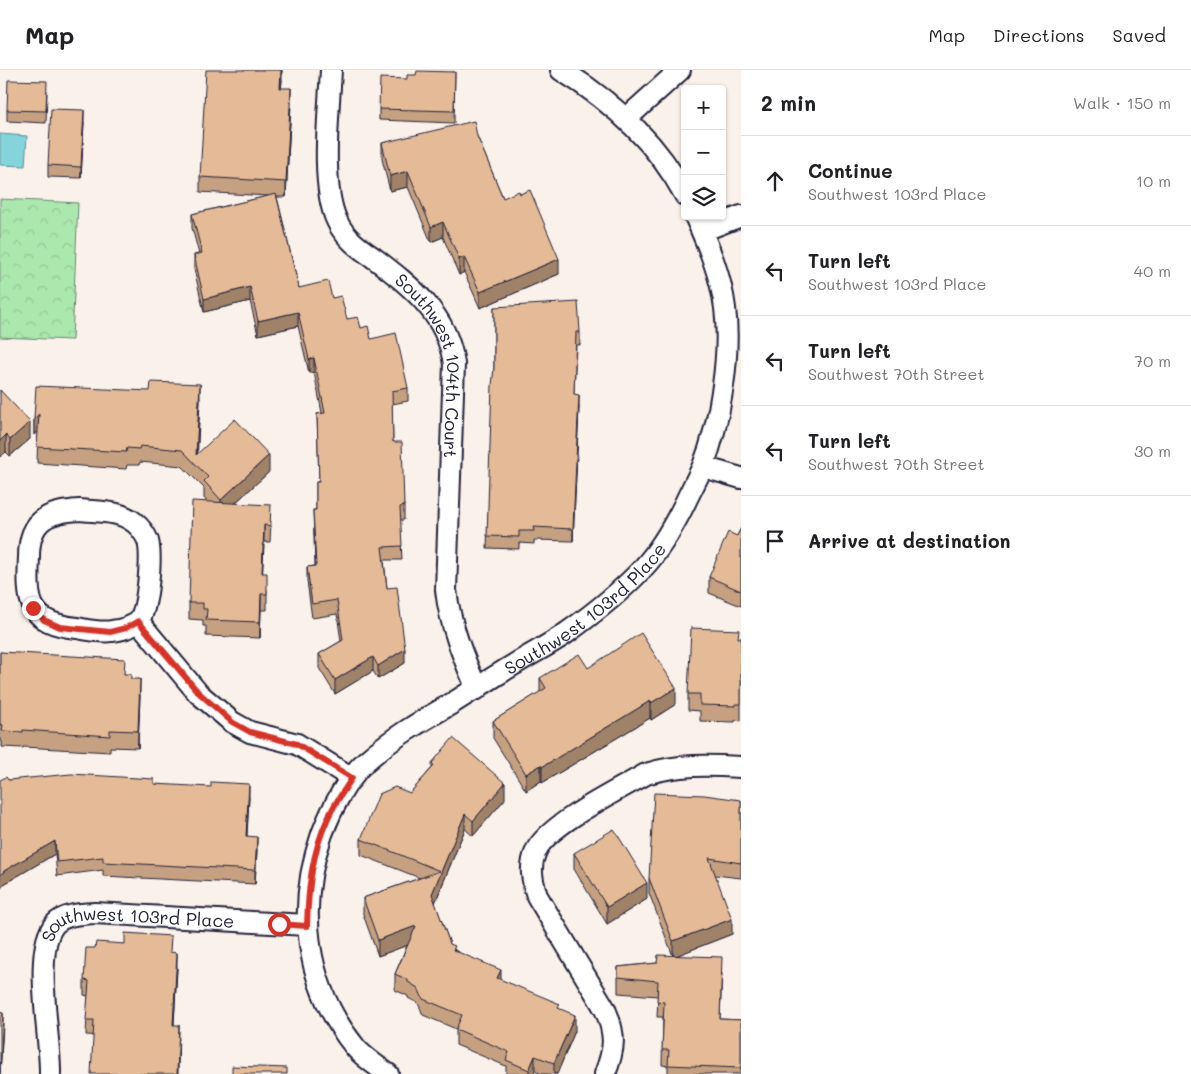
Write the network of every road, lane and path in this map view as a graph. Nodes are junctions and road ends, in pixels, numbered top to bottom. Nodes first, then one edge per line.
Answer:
1 (331, 70) edge
2 (561, 70) edge
3 (680, 70) edge
4 (627, 118) junction
5 (681, 188) edge
6 (741, 216) edge
7 (698, 224) edge
8 (702, 466) junction
9 (741, 478) edge
10 (138, 621) junction
11 (476, 689) junction
12 (741, 767) edge
13 (352, 778) junction
14 (307, 926) junction
15 (50, 1074) edge
16 (388, 1074) edge
17 (605, 1074) edge

1 - 11 street, Southwest 104th Court
2 - 4 street
3 - 4 street
4 - 5 street
6 - 7 street
7 - 8 street, Southwest 103rd Place
8 - 9 street
8 - 11 street, Southwest 103rd Place
10 - 10 street
10 - 13 street
11 - 13 street, Southwest 103rd Place
12 - 17 street
13 - 14 street, Southwest 103rd Place
14 - 15 street, Southwest 103rd Place
14 - 16 street, Southwest 103rd Place

